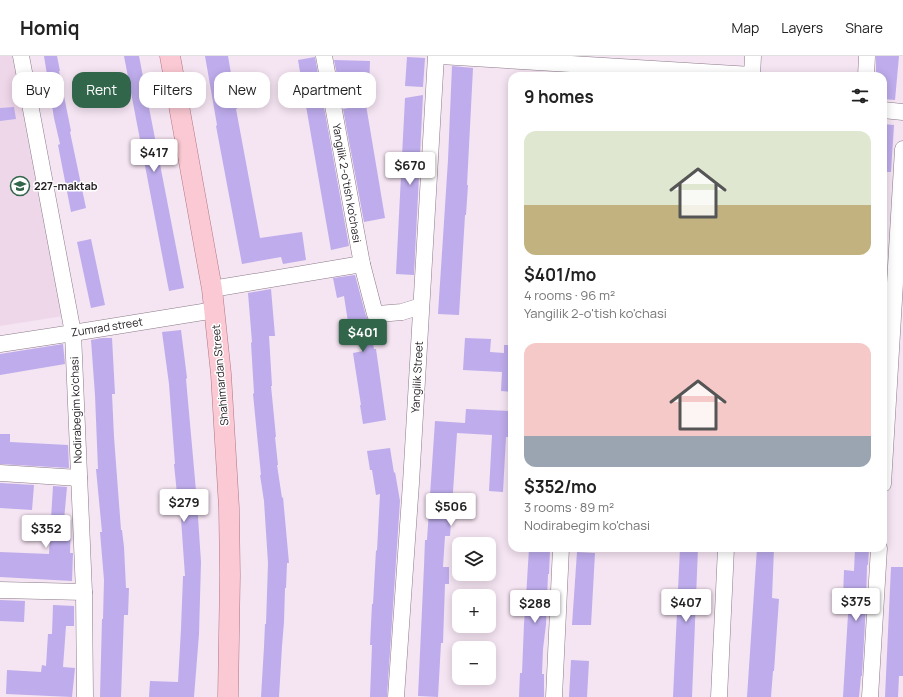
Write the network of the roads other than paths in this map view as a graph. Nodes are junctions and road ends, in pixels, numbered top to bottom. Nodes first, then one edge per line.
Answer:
1 (21, 56) edge
2 (170, 56) edge
3 (324, 56) edge
4 (436, 56) edge
5 (440, 56) edge
6 (753, 56) edge
7 (867, 56) edge
8 (586, 70) edge
9 (641, 72) edge
10 (752, 72) edge
11 (866, 72) edge
12 (887, 110) edge
13 (903, 112) edge
14 (903, 149) edge
15 (362, 264) junction
16 (212, 289) junction
17 (421, 306) junction
18 (214, 310) junction
19 (73, 333) junction
20 (0, 344) edge
21 (887, 392) edge
22 (0, 473) edge
23 (79, 478) junction
24 (561, 552) edge
25 (726, 552) edge
26 (879, 552) edge
27 (0, 590) edge
28 (84, 592) junction
29 (85, 697) edge
30 (228, 697) edge
31 (396, 697) edge
32 (554, 697) edge
33 (719, 697) edge
34 (870, 697) edge

1 - 19 street, Nodirabegim ko'chasi
2 - 16 main road, Shahimardan Street
3 - 15 street, Yangilik 2-o'tish ko'chasi
4 - 17 street, Yangilik Street
5 - 8 street
6 - 10 street
7 - 11 street
8 - 9 street
12 - 13 street
14 - 21 street
15 - 16 street
15 - 17 street, Yangilik 2-o'tish ko'chasi
16 - 18 main road, Shahimardan Street
17 - 31 street, Yangilik Street
18 - 19 street, Zumrad street
18 - 30 main road, Shahimardan Street
19 - 20 street, Zumrad street
19 - 23 street, Nodirabegim ko'chasi
22 - 23 street
23 - 28 street, Nodirabegim ko'chasi
24 - 32 street
25 - 33 street
26 - 34 street
27 - 28 street
28 - 29 street, Nodirabegim ko'chasi

